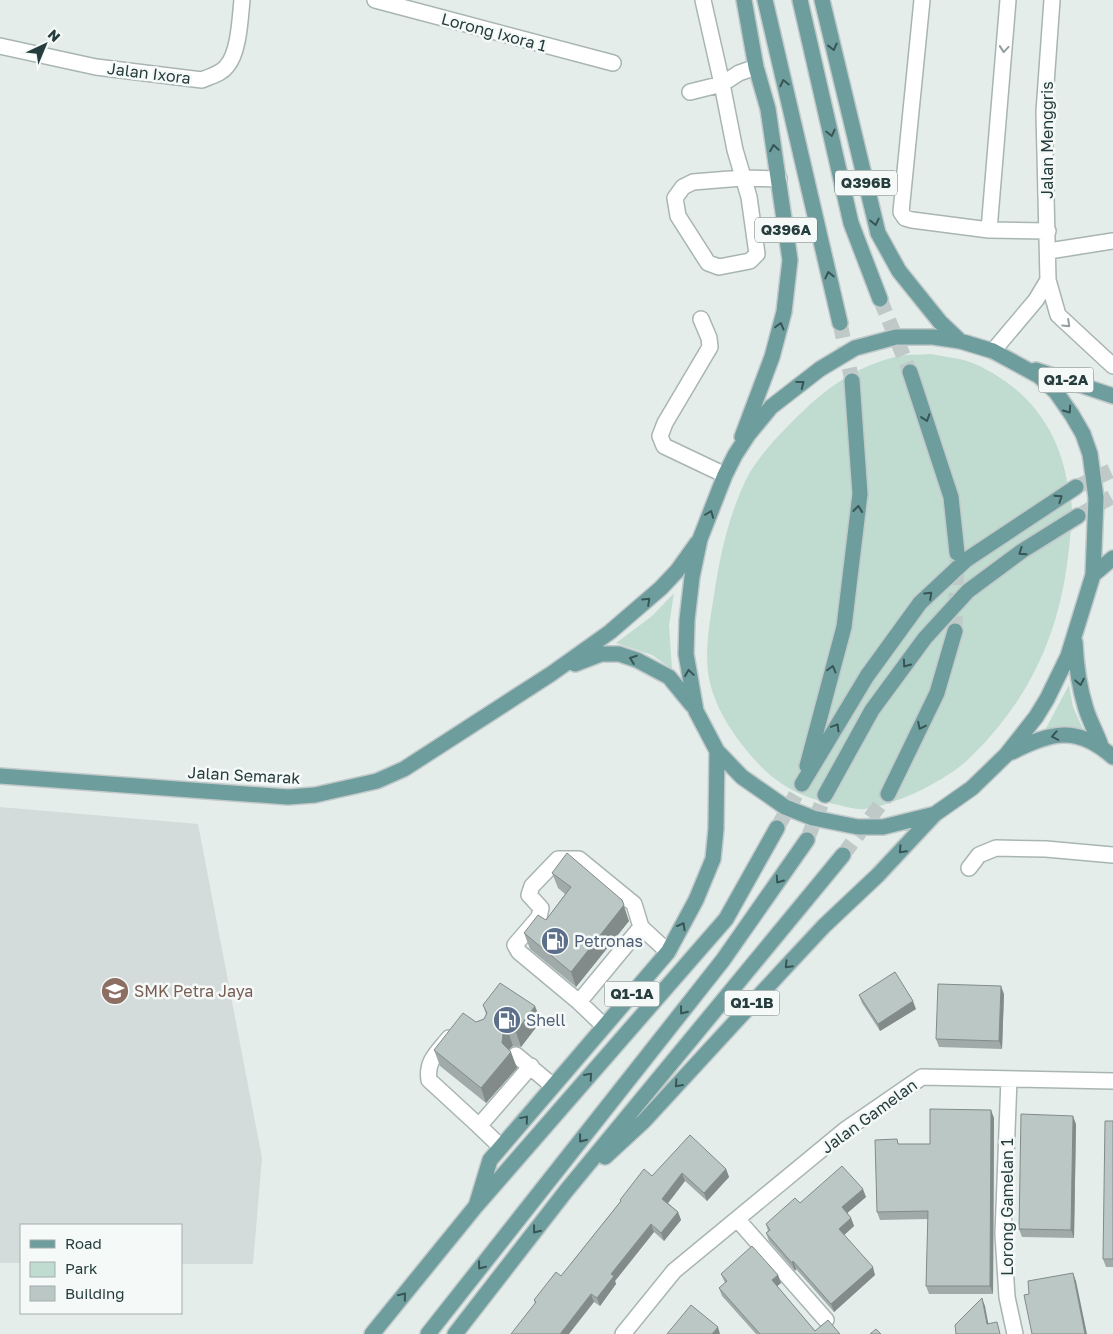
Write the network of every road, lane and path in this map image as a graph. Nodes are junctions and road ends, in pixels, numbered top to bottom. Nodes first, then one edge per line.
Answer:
1 (242, 0) edge
2 (376, 0) edge
3 (703, 0) edge
4 (744, 0) edge
5 (764, 0) edge
6 (800, 0) edge
7 (822, 0) edge
8 (922, 0) edge
9 (1008, 0) edge
10 (1052, 0) edge
11 (0, 46) edge
12 (613, 64) dead end
13 (756, 67) junction
14 (722, 84) junction
15 (690, 92) dead end
16 (742, 178) junction
17 (779, 179) junction
18 (990, 230) junction
19 (1048, 231) junction
20 (1113, 241) edge
21 (1049, 251) junction
22 (1048, 280) junction
23 (880, 299) tunnel mouth
24 (701, 319) dead end
25 (840, 323) tunnel mouth
26 (960, 342) junction
27 (993, 351) junction
28 (1020, 364) junction
29 (1113, 366) edge
30 (910, 372) tunnel mouth
31 (852, 381) tunnel mouth
32 (1113, 396) edge
33 (735, 455) junction
34 (725, 475) junction
35 (1076, 487) tunnel mouth
36 (1078, 516) tunnel mouth
37 (700, 538) junction
38 (957, 553) tunnel mouth
39 (1113, 558) edge
40 (1093, 575) junction
41 (955, 631) tunnel mouth
42 (1075, 634) junction
43 (550, 674) junction
44 (696, 711) junction
45 (1101, 746) junction
46 (717, 751) junction
47 (1006, 755) junction
48 (1113, 757) edge
49 (0, 776) edge
50 (888, 794) tunnel mouth
51 (825, 795) tunnel mouth
52 (935, 814) junction
53 (777, 828) tunnel mouth
54 (807, 840) tunnel mouth
55 (843, 855) tunnel mouth
56 (1113, 855) edge
57 (969, 868) dead end
58 (641, 927) junction
59 (668, 952) junction
60 (579, 1002) junction
61 (459, 1026) edge
62 (604, 1026) junction
63 (516, 1055) dead end
64 (531, 1066) junction
65 (1009, 1079) junction
66 (1113, 1081) edge
67 (552, 1086) junction
68 (479, 1126) junction
69 (501, 1146) junction
70 (566, 1191) junction
71 (476, 1206) junction
72 (737, 1219) junction
73 (826, 1320) edge
74 (372, 1334) edge
75 (428, 1334) edge
76 (455, 1334) edge
77 (623, 1334) edge
78 (1015, 1334) edge

1 - 11 street, Jalan Ixora
2 - 12 street, Lorong Ixora 1
3 - 14 street
4 - 13 main road, Q396A
25 -> 5 main road
6 -> 23 main road
7 -> 26 main road, Q396B
8 - 18 street
9 -> 18 street
10 - 19 street, Jalan Menggris
13 - 14 street
17 -> 13 main road, Q396A
14 - 15 street
14 - 16 street
16 - 16 street
16 - 17 street
33 -> 17 main road, Q396A
18 - 19 street
19 - 21 street, Jalan Menggris
20 - 21 street
21 - 22 street, Jalan Menggris
22 - 27 street, Jalan Menggris
22 -> 29 street, Jalan Menggris
24 - 34 street
26 - 27 main road
33 -> 26 main road
27 - 28 main road
28 - 32 main road, Q1-2A
28 -> 40 main road
30 -> 38 main road
31 - 35 main road
33 - 34 main road
37 -> 34 main road
36 -> 51 main road
43 -> 37 main road, Jalan Semarak
44 -> 37 main road
39 - 40 main road
40 - 42 main road
41 -> 50 main road
42 -> 45 main road
42 - 47 main road
44 -> 43 main road
43 - 49 main road, Jalan Semarak
44 - 46 main road
45 -> 47 main road
45 - 48 main road
46 - 52 main road
59 -> 46 main road, Q1-1A
47 - 52 main road
52 -> 70 main road, Q1-1B
71 -> 53 main road
54 -> 75 main road
55 - 70 main road
56 - 57 street
58 - 59 street
58 - 60 street
58 - 60 street
59 - 62 main road, Q1-1A
60 - 62 street
61 - 68 street
62 - 67 main road, Q1-1A
63 - 64 street
64 - 67 street
64 - 68 street
65 - 66 street, Jalan Gamelan
65 - 72 street, Jalan Gamelan
65 - 78 street, Lorong Gamelan 1
69 -> 67 main road, Q1-1A
68 - 69 street
69 - 71 main road, Q1-1A
70 -> 76 main road, Q1-1B
74 -> 71 main road, Q1-1A
72 - 73 street
72 - 77 street, Jalan Gamelan

